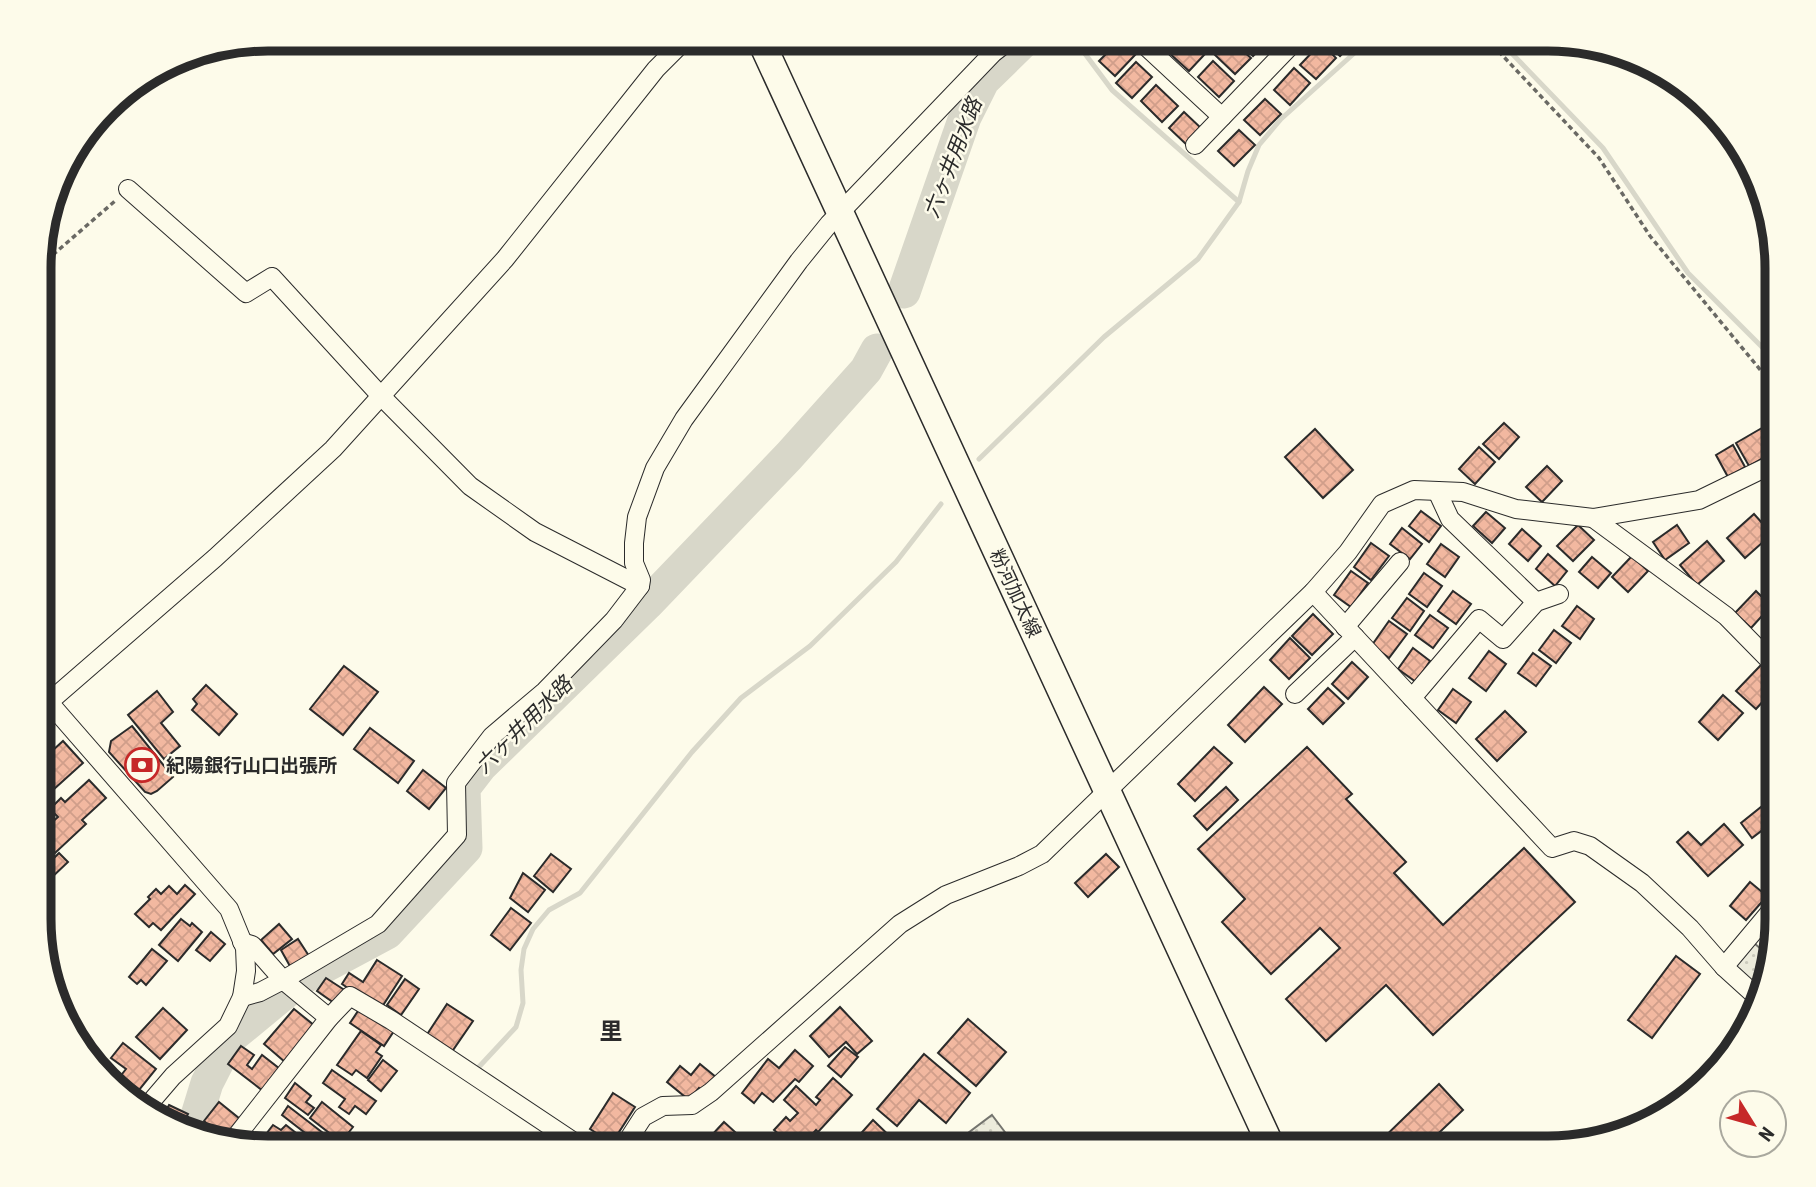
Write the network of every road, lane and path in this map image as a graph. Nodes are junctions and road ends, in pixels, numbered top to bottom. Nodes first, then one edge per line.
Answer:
1 (673, 51) edge
2 (766, 51) edge
3 (995, 51) edge
4 (1153, 51) edge
5 (1285, 51) edge
6 (1499, 51) edge
7 (1222, 117) junction
8 (1195, 145) dead end
9 (128, 189) joint
10 (839, 212) junction
11 (52, 256) edge
12 (1765, 376) edge
13 (380, 395) junction
14 (1765, 468) edge
15 (1437, 491) junction
16 (1593, 518) junction
17 (1400, 562) dead end
18 (640, 586) junction
19 (1313, 592) junction
20 (1559, 594) dead end
21 (1536, 602) junction
22 (1350, 632) junction
23 (1765, 656) edge
24 (51, 692) edge
25 (1295, 694) dead end
26 (1412, 698) junction
27 (51, 704) edge
28 (1107, 792) junction
29 (1765, 918) edge
30 (242, 942) junction
31 (1724, 967) junction
32 (283, 980) junction
33 (1752, 993) edge
34 (242, 997) junction
35 (329, 1018) junction
36 (151, 1102) edge
37 (238, 1134) edge
38 (565, 1136) edge
39 (630, 1136) edge
40 (1266, 1136) edge

1 - 13 street
2 - 10 main road, 粉河加太線
3 - 10 street
4 - 7 street
5 - 7 street
6 - 12 path
7 - 8 street
9 - 11 path
9 - 13 street
10 - 18 street
10 - 28 main road, 粉河加太線
13 - 18 street
13 - 24 street
14 - 16 street
15 - 16 street
15 - 19 street
15 - 21 street
16 - 23 street
17 - 22 street
18 - 32 street
19 - 22 street
19 - 28 street
20 - 21 street
21 - 26 street
22 - 25 street
22 - 26 street
26 - 31 street
27 - 30 street
28 - 39 street
28 - 40 main road, 粉河加太線
29 - 31 street
30 - 32 street
30 - 34 street
31 - 33 street
32 - 34 street
32 - 35 street
34 - 36 street
35 - 37 street
35 - 38 street

